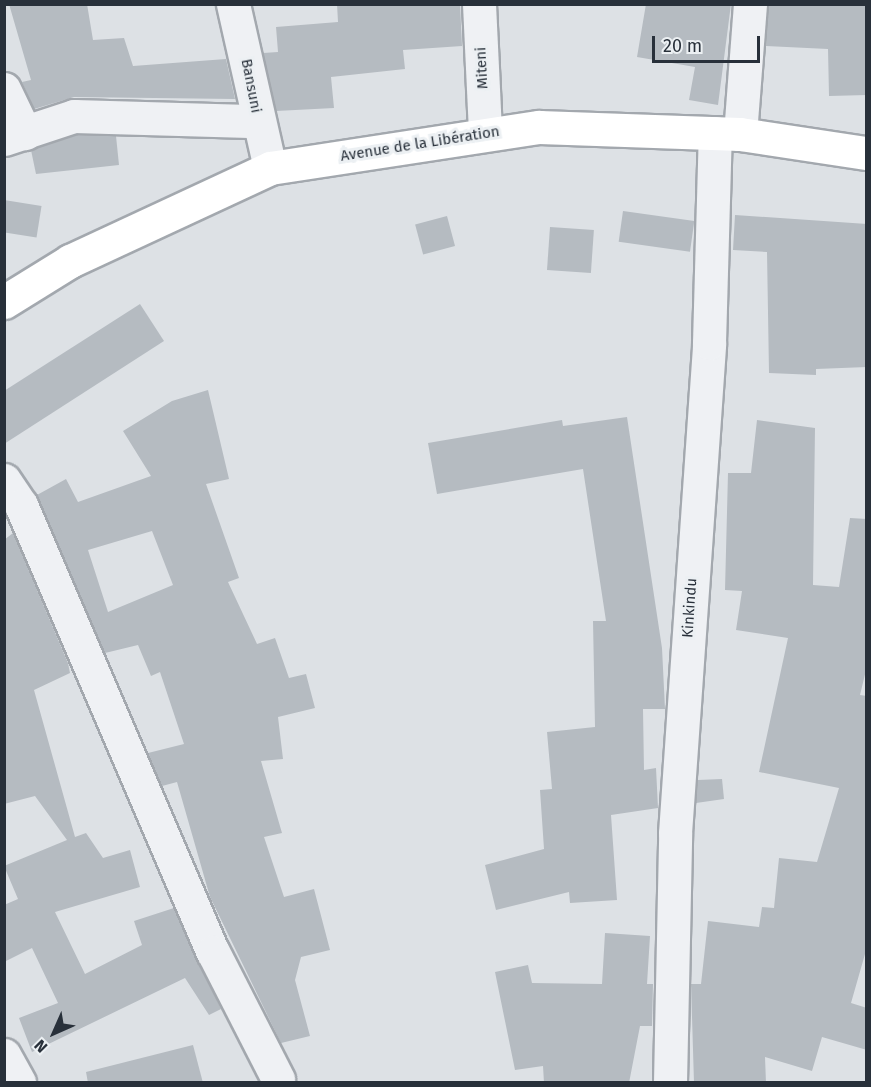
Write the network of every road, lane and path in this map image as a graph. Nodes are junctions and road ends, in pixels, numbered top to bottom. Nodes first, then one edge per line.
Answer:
1 (233, 4) edge
2 (479, 4) edge
3 (750, 4) edge
4 (4, 89) edge
5 (258, 121) junction
6 (485, 132) junction
7 (728, 134) junction
8 (15, 136) edge
9 (867, 153) edge
10 (270, 168) junction
11 (4, 302) edge
12 (4, 480) edge
13 (4, 1054) edge
14 (278, 1079) dead end
15 (19, 1083) edge
16 (670, 1083) edge

1 - 5 street, Bansuni
2 - 6 street, Miteni
3 - 7 street, Kinkindu
4 - 8 street
5 - 8 street
5 - 10 street, Bansuni
6 - 7 highway, Avenue de la Libération
6 - 10 highway, Avenue de la Libération
7 - 9 highway, Avenue de la Libération
7 - 16 street, Kinkindu
10 - 11 highway, Avenue de la Libération
12 - 14 street
13 - 15 street

